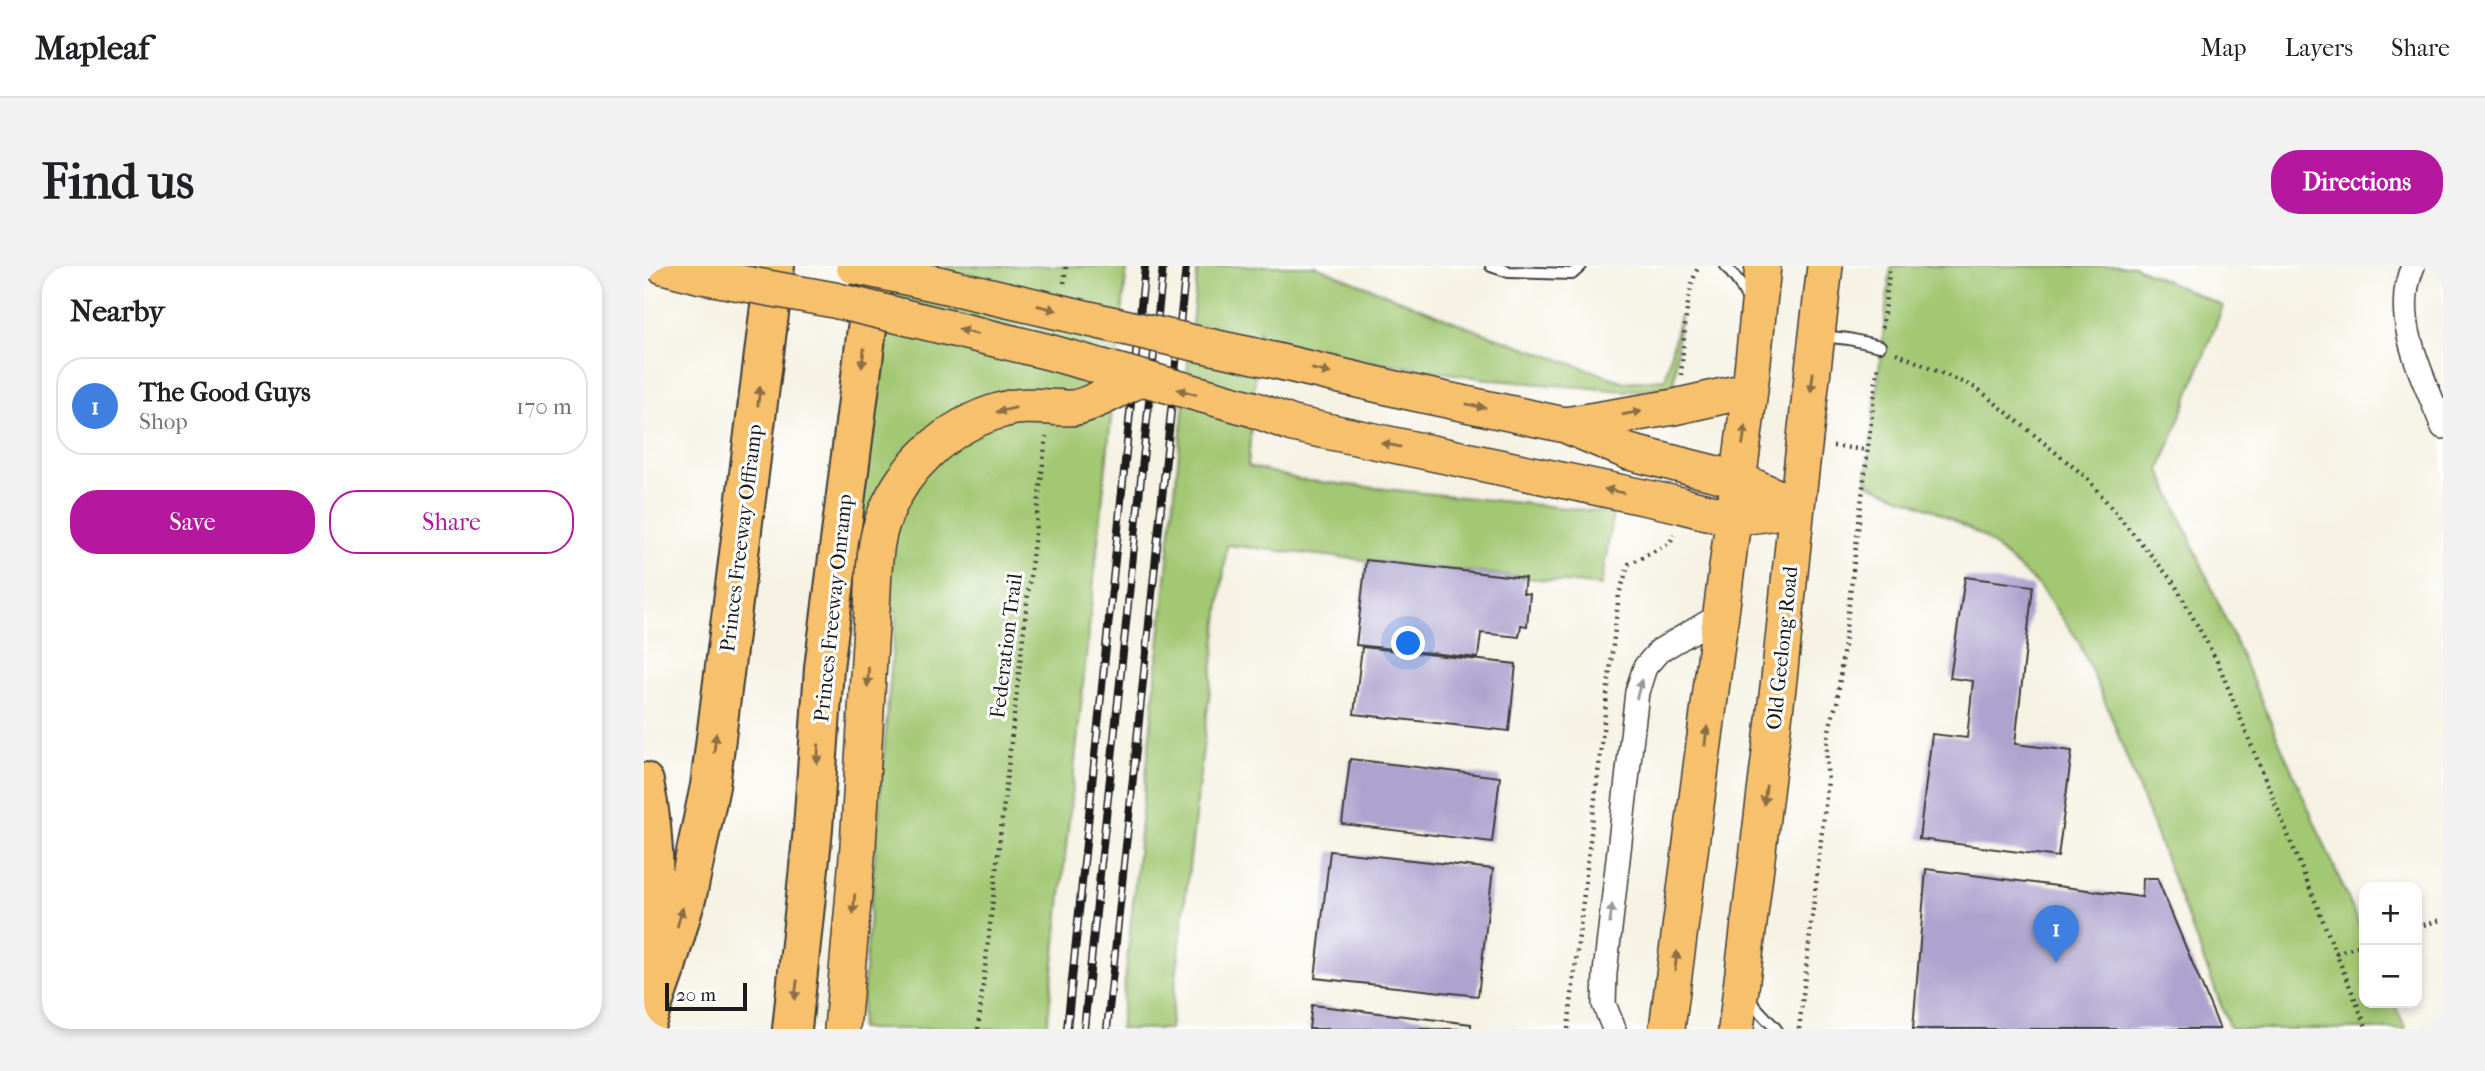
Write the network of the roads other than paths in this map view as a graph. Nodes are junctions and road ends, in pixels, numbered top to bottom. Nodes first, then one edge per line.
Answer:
1 (663, 266) edge
2 (775, 266) edge
3 (854, 266) edge
4 (875, 266) edge
5 (942, 266) edge
6 (1490, 266) edge
7 (1581, 266) edge
8 (1726, 266) edge
9 (1763, 266) edge
10 (1825, 266) edge
11 (2413, 266) edge
12 (981, 292) junction
13 (1757, 328) junction
14 (1817, 336) junction
15 (1880, 346) road end
16 (1140, 379) junction
17 (1750, 390) junction
18 (1565, 425) junction
19 (2443, 428) edge
20 (1737, 479) junction
21 (1797, 506) junction
22 (1733, 516) junction
23 (1722, 614) junction
24 (644, 782) edge
25 (644, 976) edge
26 (1742, 989) junction
27 (645, 1029) edge
28 (792, 1029) edge
29 (842, 1029) edge
30 (1614, 1029) edge
31 (1667, 1029) edge
32 (1736, 1029) edge
33 (1776, 1029) edge

16 -> 1 main road, bridge
27 -> 2 highway, Princes Freeway Offramp
3 - 12 main road, bridge
4 -> 28 highway, Princes Freeway Onramp
5 - 12 highway, bridge
6 - 7 lane
8 - 13 lane
9 - 13 main road
10 - 14 main road, Old Geelong Road
11 - 19 street
12 -> 18 main road, bridge
13 - 17 main road
14 - 15 lane
14 -> 21 main road, Old Geelong Road
22 -> 16 main road, bridge
16 -> 29 main road, bridge
18 -> 17 main road
20 -> 17 main road
18 - 20 main road
20 - 21 main road
20 - 22 main road
21 - 22 main road
21 -> 26 main road, Old Geelong Road
22 - 23 main road
30 -> 23 street
31 -> 23 main road
24 - 25 highway
26 - 32 main road, Old Geelong Road
26 - 33 lane

